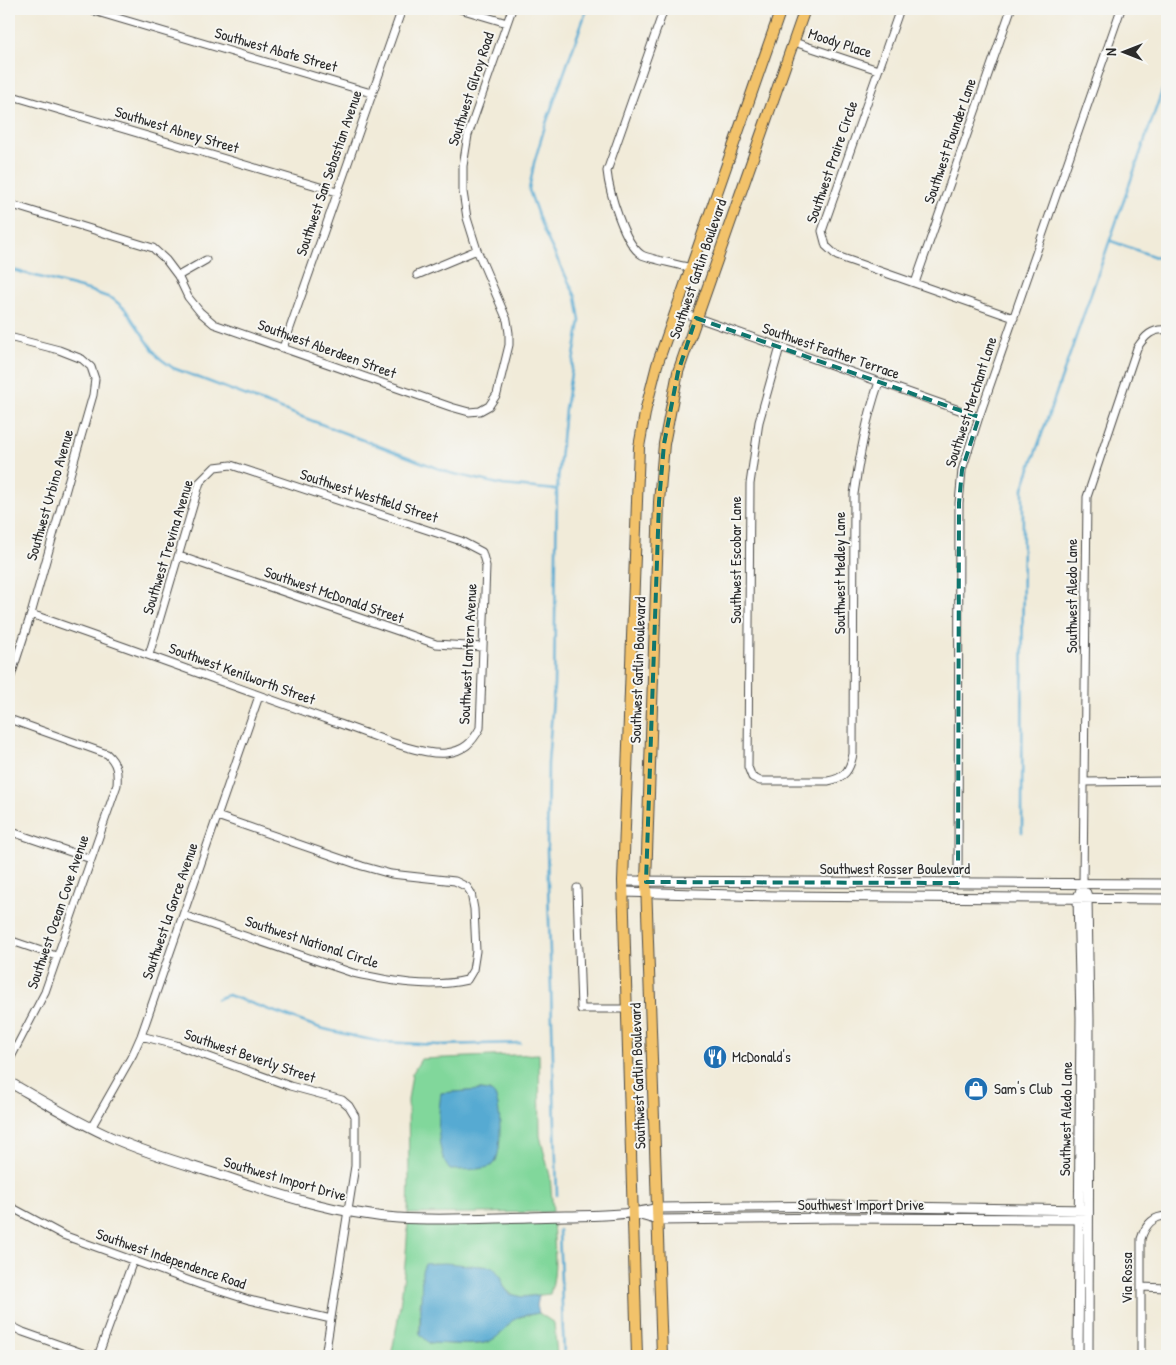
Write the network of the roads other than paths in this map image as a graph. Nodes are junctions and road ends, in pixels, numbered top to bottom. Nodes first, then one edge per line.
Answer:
1 (87, 9) edge
2 (402, 9) edge
3 (460, 9) edge
4 (512, 9) edge
5 (664, 9) edge
6 (781, 9) edge
7 (805, 9) edge
8 (900, 9) edge
9 (1011, 9) edge
10 (1121, 9) edge
11 (507, 22) junction
12 (794, 42) junction
13 (878, 70) junction
14 (372, 92) junction
15 (9, 95) edge
16 (337, 192) junction
17 (9, 204) edge
18 (477, 250) junction
19 (206, 260) dead end
20 (691, 268) junction
21 (178, 276) junction
22 (417, 276) dead end
23 (915, 283) junction
24 (675, 310) junction
25 (696, 318) junction
26 (1014, 318) junction
27 (1164, 330) edge
28 (9, 337) edge
29 (780, 347) junction
30 (283, 348) junction
31 (879, 382) junction
32 (489, 406) joint
33 (979, 416) junction
34 (231, 465) joint
35 (179, 556) junction
36 (486, 566) joint
37 (30, 614) junction
38 (483, 647) junction
39 (149, 654) junction
40 (9, 682) edge
41 (259, 696) junction
42 (9, 719) edge
43 (445, 753) joint
44 (850, 766) joint
45 (1167, 781) edge
46 (1085, 782) junction
47 (218, 816) junction
48 (9, 831) edge
49 (91, 859) junction
50 (958, 883) junction
51 (1083, 884) junction
52 (1167, 884) edge
53 (623, 887) junction
54 (646, 887) junction
55 (577, 888) dead end
56 (1082, 898) junction
57 (1167, 899) edge
58 (183, 915) junction
59 (9, 940) edge
60 (56, 956) junction
61 (627, 1008) junction
62 (141, 1036) junction
63 (9, 1062) edge
64 (9, 1082) edge
65 (91, 1128) junction
66 (9, 1206) edge
67 (658, 1208) junction
68 (349, 1211) junction
69 (634, 1214) junction
70 (1084, 1215) junction
71 (1167, 1216) edge
72 (658, 1220) junction
73 (133, 1261) junction
74 (1141, 1288) junction
75 (1167, 1288) edge
76 (330, 1319) junction
77 (9, 1325) edge
78 (91, 1356) edge
79 (98, 1356) edge
80 (325, 1356) edge
81 (637, 1356) edge
82 (662, 1356) edge
83 (1078, 1356) edge
84 (1088, 1356) edge
85 (1140, 1356) edge

1 - 14 street, Southwest Abate Street
2 - 14 street, Southwest San Sebastian Avenue
3 - 11 street
4 - 11 street, Southwest Gilroy Road
5 - 20 street
6 - 20 main road, Southwest Gatlin Boulevard
7 - 12 main road, Southwest Gatlin Boulevard
8 - 13 street, Southwest Praire Circle
9 - 23 street, Southwest Flounder Lane
10 - 26 street, Southwest Merchant Lane
11 - 18 street, Southwest Gilroy Road
12 - 13 street, Moody Place
12 - 25 main road, Southwest Gatlin Boulevard
13 - 23 street, Southwest Praire Circle
14 - 16 street, Southwest San Sebastian Avenue
15 - 16 street, Southwest Abney Street
16 - 30 street, Southwest San Sebastian Avenue
17 - 21 street, Southwest Aberdeen Street
18 - 22 street
18 - 32 street, Southwest Gilroy Road
19 - 21 street
20 - 24 main road, Southwest Gatlin Boulevard
21 - 30 street, Southwest Aberdeen Street
23 - 26 street, Southwest Praire Circle
24 - 25 street, Southwest Feather Terrace
24 - 53 main road, Southwest Gatlin Boulevard
25 - 29 street, Southwest Feather Terrace
25 - 54 main road, Southwest Gatlin Boulevard
26 - 33 street, Southwest Merchant Lane
27 - 46 street, Southwest Aledo Lane
28 - 37 street, Southwest Urbino Avenue
29 - 31 street, Southwest Feather Terrace
29 - 44 street, Southwest Escobar Lane
30 - 32 street, Southwest Aberdeen Street
31 - 33 street, Southwest Feather Terrace
31 - 44 street, Southwest Medley Lane
33 - 50 street, Southwest Merchant Lane
34 - 35 street, Southwest Trevina Avenue
34 - 36 street, Southwest Westfield Street
35 - 38 street, Southwest McDonald Street
35 - 39 street, Southwest Trevina Avenue
36 - 38 street, Southwest Lantern Avenue
37 - 39 street, Southwest Kenilworth Street
37 - 40 street, Southwest Urbino Avenue
38 - 43 street, Southwest Lantern Avenue
39 - 41 street, Southwest Kenilworth Street
41 - 43 street, Southwest Kenilworth Street
41 - 47 street, Southwest la Gorce Avenue
42 - 49 street, Southwest Ocean Cove Avenue
45 - 46 street
46 - 51 street, Southwest Aledo Lane
47 - 58 street, Southwest la Gorce Avenue
47 - 58 street, Southwest National Circle
48 - 49 street
49 - 60 street, Southwest Ocean Cove Avenue
50 - 51 street, Southwest Rosser Boulevard
50 - 54 street, Southwest Rosser Boulevard
51 - 52 street, Southwest Rosser Boulevard
51 - 56 street, Southwest Aledo Lane
53 - 54 street, Southwest Rosser Boulevard
53 - 61 main road, Southwest Gatlin Boulevard
54 - 56 street, Southwest Rosser Boulevard
54 - 67 main road, Southwest Gatlin Boulevard
55 - 61 street
56 - 57 street, Southwest Rosser Boulevard
56 - 70 street, Southwest Aledo Lane
58 - 62 street, Southwest la Gorce Avenue
59 - 60 street
60 - 63 street, Southwest Ocean Cove Avenue
61 - 69 main road, Southwest Gatlin Boulevard
62 - 65 street, Southwest la Gorce Avenue
62 - 68 street, Southwest Beverly Street
64 - 65 street, Southwest Import Drive
65 - 68 street, Southwest Import Drive
66 - 73 street, Southwest Independence Road
67 - 69 street, Southwest Import Drive
67 - 70 street, Southwest Import Drive
67 - 72 main road, Southwest Gatlin Boulevard
68 - 69 street, Southwest Import Drive
68 - 76 street
69 - 72 street, Southwest Import Drive
69 - 81 main road, Southwest Gatlin Boulevard
70 - 72 street, Southwest Import Drive
70 - 83 street, Southwest Aledo Lane
70 - 84 street, Southwest Aledo Lane
71 - 74 street, Via Rossa
72 - 82 main road, Southwest Gatlin Boulevard
73 - 76 street, Southwest Independence Road
73 - 79 street
74 - 75 street
74 - 85 street, Via Rossa
76 - 80 street
77 - 78 street

